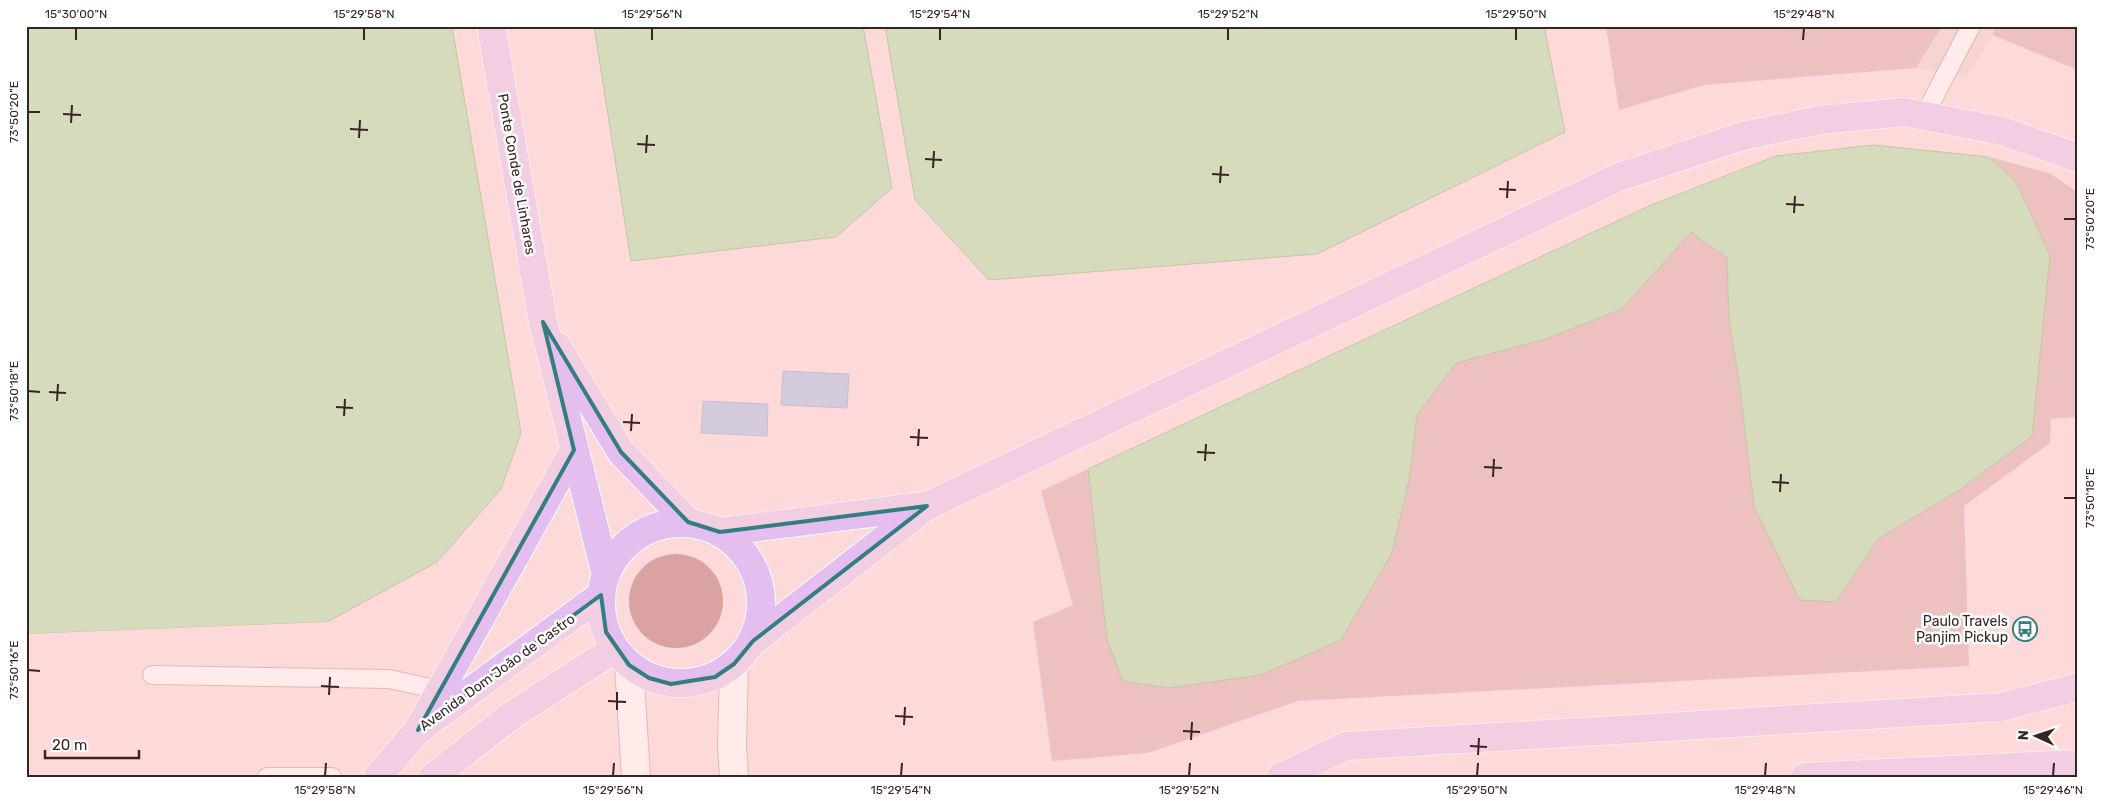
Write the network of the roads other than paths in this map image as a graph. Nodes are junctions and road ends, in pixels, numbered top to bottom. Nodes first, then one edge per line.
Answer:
1 (491, 26) edge
2 (1971, 26) edge
3 (1924, 116) junction
4 (2078, 158) edge
5 (542, 322) junction
6 (574, 450) junction
7 (927, 506) junction
8 (688, 522) junction
9 (720, 532) junction
10 (604, 585) junction
11 (753, 641) junction
12 (622, 657) junction
13 (734, 664) junction
14 (152, 675) dead end
15 (2078, 687) edge
16 (440, 690) junction
17 (418, 730) junction
18 (2078, 764) edge
19 (267, 777) edge
20 (332, 777) edge
21 (378, 777) edge
22 (434, 777) edge
23 (636, 777) edge
24 (734, 777) edge
25 (1281, 777) edge
26 (1805, 777) edge

1 - 5 main road, Ponte Conde de Linhares
2 - 3 lane
3 - 4 main road
3 - 7 main road
5 - 6 main road, Ponte Conde de Linhares
5 - 8 main road
6 - 10 main road, Ponte Conde de Linhares
6 - 16 main road
7 - 9 main road
7 - 11 main road
8 - 9 main road
8 - 10 main road
9 - 11 main road
10 - 12 main road
10 - 17 main road, Avenida Dom João de Castro
11 - 13 main road
12 - 13 main road
12 - 22 main road
12 - 23 main road
13 - 24 main road
14 - 16 lane
15 - 25 main road
16 - 17 main road
17 - 21 main road, Avenida Dom João de Castro
18 - 26 main road
19 - 20 lane

